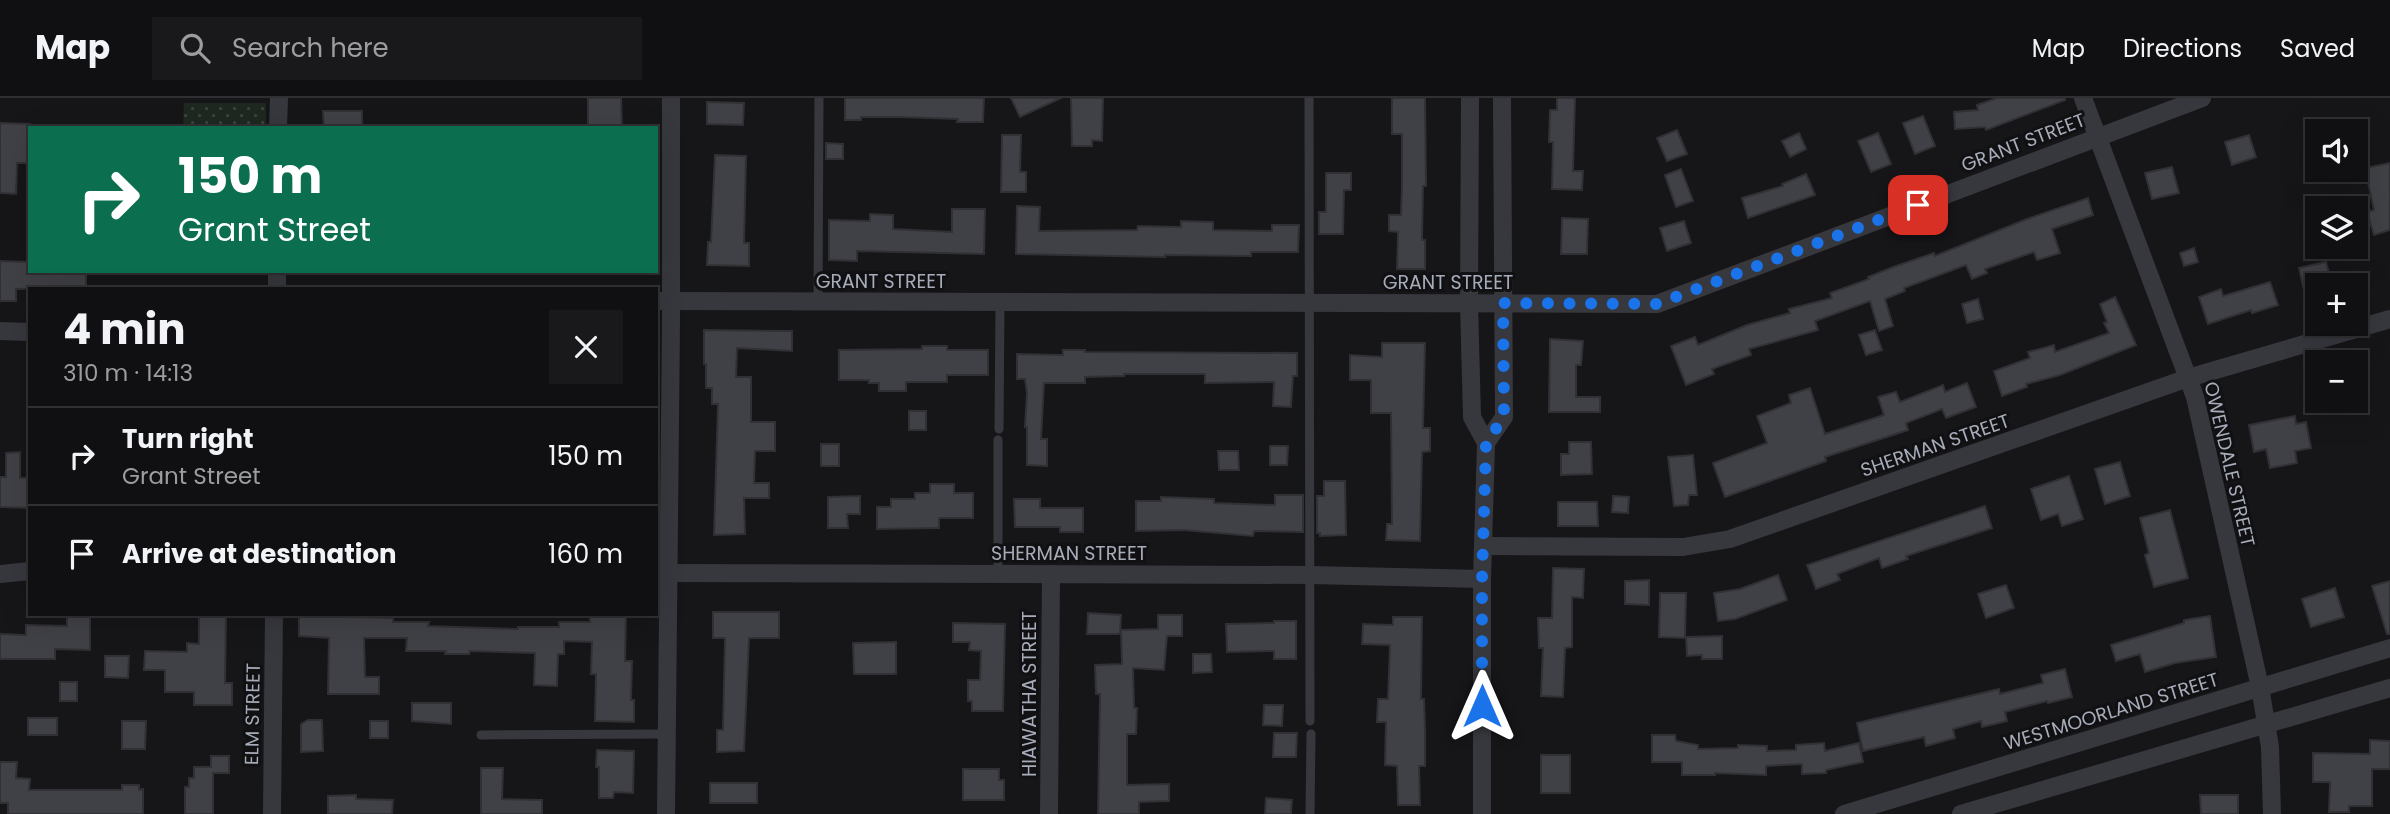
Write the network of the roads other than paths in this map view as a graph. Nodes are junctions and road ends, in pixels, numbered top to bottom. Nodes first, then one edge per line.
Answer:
1 (279, 98) edge
2 (671, 98) edge
3 (819, 98) edge
4 (1309, 98) edge
5 (1470, 98) edge
6 (1502, 98) edge
7 (2083, 98) edge
8 (2202, 98) edge
9 (278, 126) edge
10 (2099, 136) junction
11 (664, 301) edge
12 (818, 302) junction
13 (1000, 302) junction
14 (1308, 303) junction
15 (1503, 303) junction
16 (1469, 304) junction
17 (2390, 319) edge
18 (0, 331) edge
19 (28, 332) edge
20 (2188, 378) junction
21 (1486, 443) junction
22 (1483, 546) junction
23 (28, 571) edge
24 (662, 573) edge
25 (0, 574) edge
26 (998, 574) junction
27 (1051, 574) junction
28 (1311, 575) junction
29 (1482, 579) junction
30 (274, 616) edge
31 (2390, 648) edge
32 (2260, 687) junction
33 (2390, 688) edge
34 (1310, 721) dead end
35 (2266, 724) junction
36 (666, 734) junction
37 (1311, 734) dead end
38 (481, 735) dead end
39 (272, 814) edge
40 (666, 814) edge
41 (1049, 814) edge
42 (1310, 814) edge
43 (1482, 814) edge
44 (1844, 814) edge
45 (1961, 814) edge
46 (2272, 814) edge

1 - 9 street
2 - 11 street
3 - 12 lane
4 - 14 lane
5 - 16 street
6 - 15 street
7 - 10 street, OWENDALE STREET
8 - 10 street, GRANT STREET
10 - 15 street, GRANT STREET
10 - 20 street, OWENDALE STREET
11 - 12 street, GRANT STREET
11 - 24 street
12 - 13 street, GRANT STREET
13 - 14 street, GRANT STREET
13 - 26 lane
14 - 16 street, GRANT STREET
14 - 28 lane
15 - 16 street, GRANT STREET
15 - 21 street
16 - 21 street
17 - 20 street, SHERMAN STREET
18 - 19 street
20 - 22 street, SHERMAN STREET
20 - 32 street, OWENDALE STREET
21 - 22 street
22 - 29 street
23 - 25 street
24 - 26 street, SHERMAN STREET
24 - 36 street
26 - 27 street, SHERMAN STREET
27 - 28 street, SHERMAN STREET
27 - 41 street, HIAWATHA STREET
28 - 29 street, SHERMAN STREET
28 - 34 lane
29 - 43 street
30 - 39 street, ELM STREET
31 - 32 street, WESTMOORLAND STREET
32 - 35 street, OWENDALE STREET
32 - 44 street, WESTMOORLAND STREET
33 - 35 street
35 - 45 street
35 - 46 street, OWENDALE STREET
36 - 38 lane
36 - 40 street
37 - 42 lane

